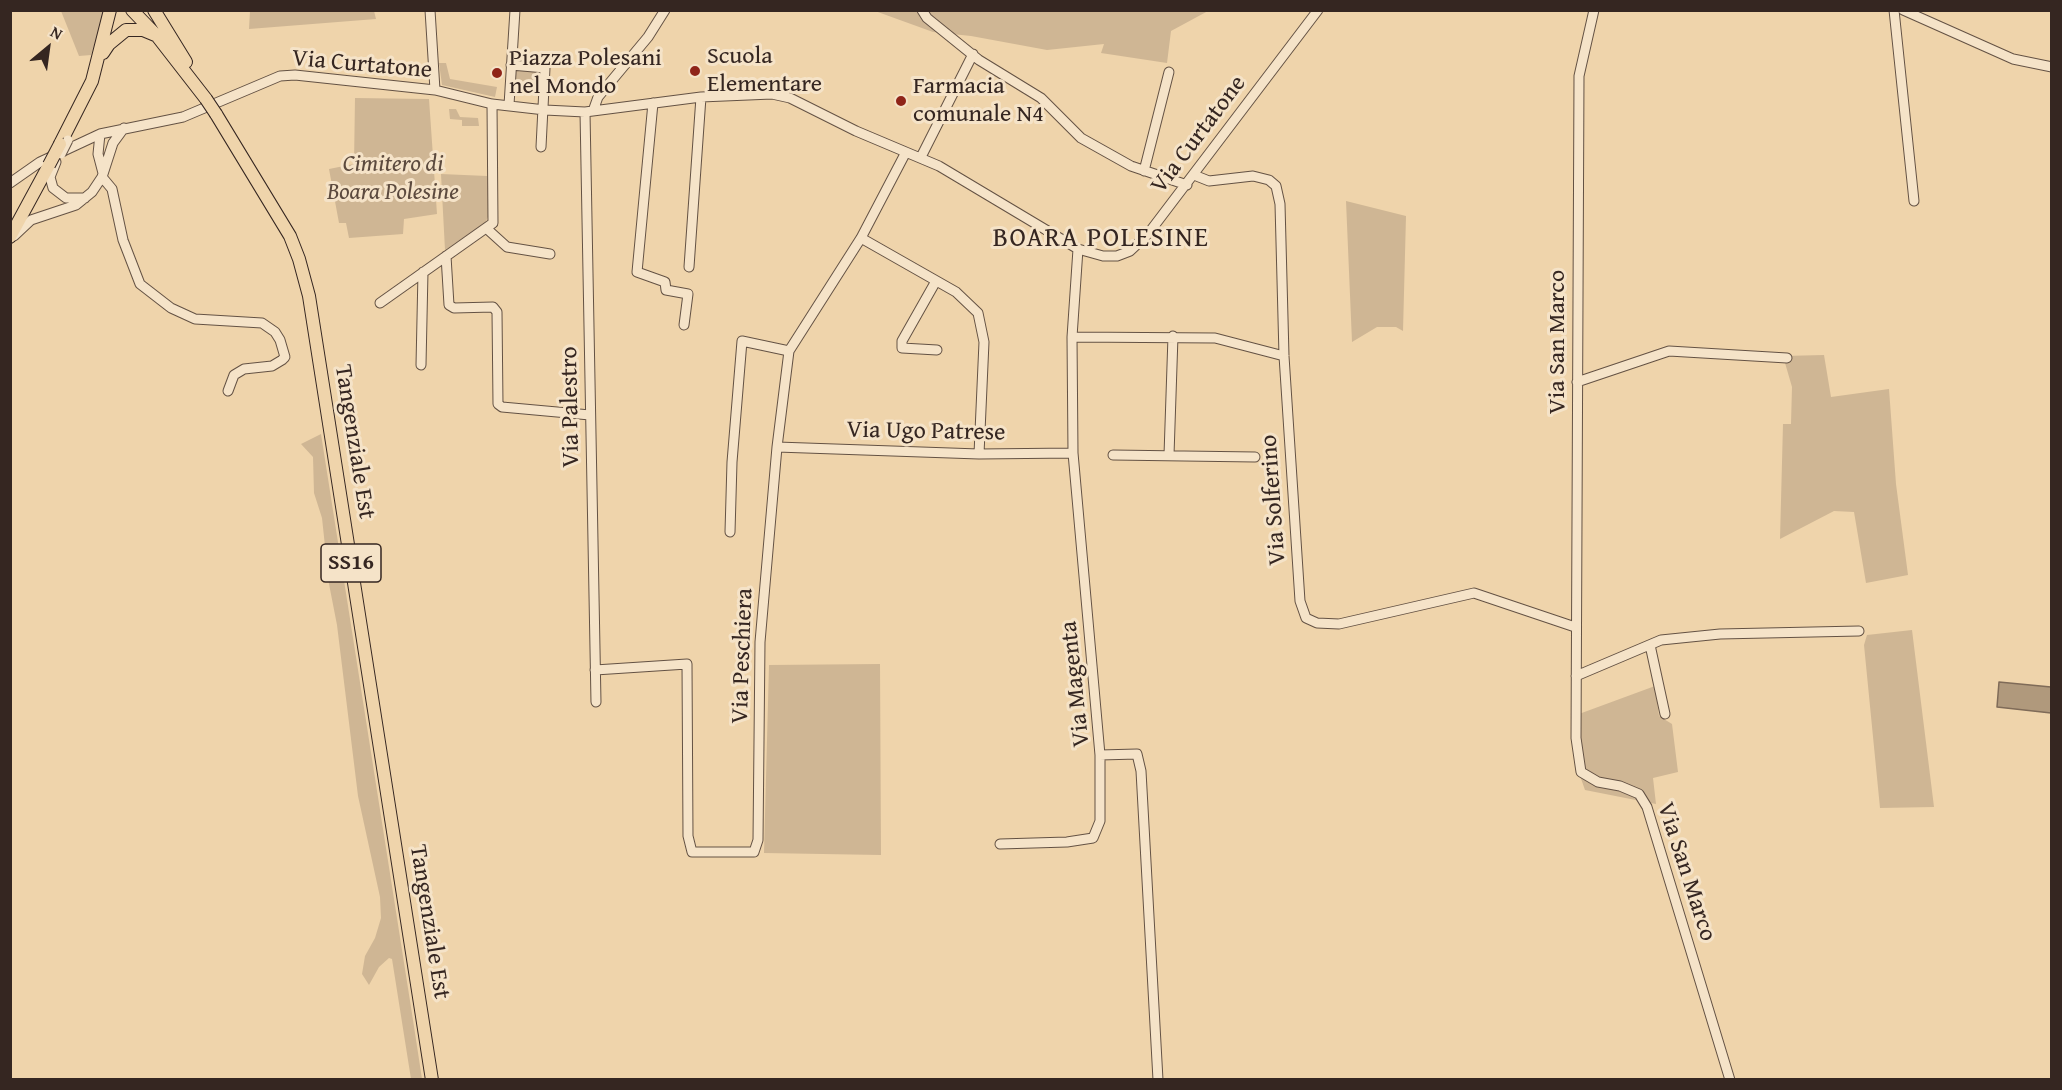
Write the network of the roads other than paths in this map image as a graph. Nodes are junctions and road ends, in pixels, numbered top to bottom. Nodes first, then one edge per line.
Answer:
1 (110, 10) edge
2 (132, 10) edge
3 (430, 10) edge
4 (515, 10) edge
5 (665, 10) edge
6 (922, 10) edge
7 (1318, 10) edge
8 (1594, 10) edge
9 (1894, 10) edge
10 (1903, 10) edge
11 (154, 13) edge
12 (157, 36) junction
13 (973, 54) junction
14 (99, 59) junction
15 (511, 65) junction
16 (2052, 67) edge
17 (1169, 72) dead end
18 (198, 87) junction
19 (435, 90) junction
20 (701, 97) junction
21 (653, 103) junction
22 (492, 104) junction
23 (508, 105) junction
24 (541, 110) junction
25 (589, 111) junction
26 (124, 128) junction
27 (100, 134) junction
28 (69, 139) junction
29 (541, 147) dead end
30 (906, 152) junction
31 (109, 153) junction
32 (98, 154) junction
33 (921, 157) junction
34 (53, 163) junction
35 (1144, 171) junction
36 (102, 175) junction
37 (1194, 176) junction
38 (10, 183) edge
39 (1187, 185) junction
40 (85, 198) junction
41 (1914, 201) dead end
42 (486, 228) junction
43 (861, 238) junction
44 (10, 239) edge
45 (1078, 249) junction
46 (550, 254) dead end
47 (446, 256) junction
48 (689, 267) dead end
49 (423, 272) junction
50 (936, 281) junction
51 (380, 303) dead end
52 (684, 325) dead end
53 (1173, 336) junction
54 (1072, 337) junction
55 (936, 350) dead end
56 (789, 351) junction
57 (1284, 356) junction
58 (1787, 358) dead end
59 (421, 366) dead end
60 (1577, 382) junction
61 (228, 391) dead end
62 (590, 415) junction
63 (777, 447) junction
64 (1073, 453) junction
65 (979, 454) junction
66 (1113, 455) dead end
67 (1169, 456) junction
68 (1255, 457) dead end
69 (730, 532) dead end
70 (1575, 627) junction
71 (1859, 631) dead end
72 (1650, 645) junction
73 (595, 670) junction
74 (1576, 676) junction
75 (596, 702) dead end
76 (1665, 714) dead end
77 (1100, 755) junction
78 (1000, 844) dead end
79 (432, 1080) edge
80 (1158, 1080) edge
81 (1730, 1080) edge

1 - 14 main road
2 - 12 main road, Tangenziale Est / SS16
3 - 19 street
4 - 15 street
5 - 25 street
6 - 13 street
7 - 37 street, Via Curtatone
8 - 60 street, Via San Marco
9 - 41 street
10 - 16 street
11 - 18 main road, Tangenziale Est / SS16
12 - 14 main road
12 - 18 main road, Tangenziale Est / SS16
13 - 33 street
13 - 35 street
14 - 28 main road
15 - 23 street
15 - 24 street
17 - 35 street
18 - 79 main road, Tangenziale Est / SS16, bridge
19 - 22 street, Via Curtatone
19 - 26 street, Via Curtatone
20 - 21 street, Via Curtatone
20 - 30 street, Via Curtatone
20 - 48 street
21 - 25 street, Via Curtatone
21 - 52 street
22 - 23 street, Via Curtatone
22 - 42 street
23 - 24 street, Via Curtatone
24 - 25 street, Via Curtatone
24 - 29 street
25 - 62 street, Via Palestro
26 - 27 street, Via Curtatone
26 - 31 street
27 - 28 street, Via Curtatone
27 - 31 street
27 - 32 street
28 - 32 street
28 - 34 main road, bridge
28 - 38 street, Via Curtatone
30 - 33 street, Via Curtatone
30 - 43 street, Via Peschiera
31 - 36 street
32 - 36 street
33 - 45 street, Via Curtatone
34 - 40 street
34 - 44 main road
35 - 39 street
36 - 40 street
36 - 61 street
37 - 39 street, Via Curtatone
37 - 57 street, Via Solferino
39 - 45 street, Via Curtatone
40 - 44 street
42 - 46 street
42 - 47 street
43 - 50 street
43 - 56 street, Via Peschiera
45 - 54 street, Via Magenta
47 - 49 street
47 - 62 street
49 - 51 street
49 - 59 street
50 - 55 street
50 - 65 street
53 - 54 street
53 - 57 street
53 - 67 street
54 - 64 street, Via Magenta
56 - 63 street, Via Peschiera
56 - 69 street
57 - 70 street, Via Solferino
58 - 60 street
60 - 70 street, Via San Marco
62 - 73 street, Via Palestro
63 - 65 street, Via Ugo Patrese
63 - 73 street, Via Peschiera
64 - 65 street, Via Ugo Patrese
64 - 77 street, Via Magenta
66 - 67 street
67 - 68 street
70 - 74 street, Via San Marco
71 - 72 street
72 - 74 street
72 - 76 street
73 - 75 street, Via Palestro
74 - 81 street, Via San Marco
77 - 78 street
77 - 80 street, Via Magenta

